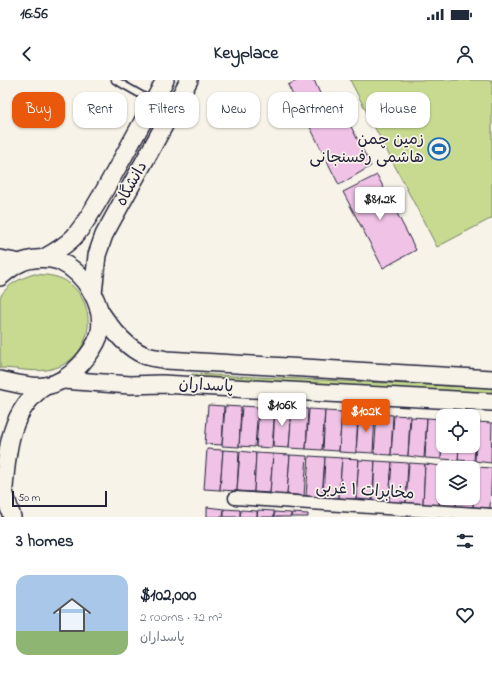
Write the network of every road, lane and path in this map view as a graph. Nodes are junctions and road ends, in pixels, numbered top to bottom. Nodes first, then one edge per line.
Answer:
1 (114, 80) edge
2 (165, 80) edge
3 (189, 80) edge
4 (136, 92) edge
5 (159, 92) edge
6 (139, 128) edge
7 (44, 258) junction
8 (0, 259) edge
9 (20, 263) junction
10 (0, 276) edge
11 (93, 294) junction
12 (99, 310) junction
13 (492, 379) edge
14 (0, 380) edge
15 (63, 380) junction
16 (45, 386) junction
17 (492, 402) edge
18 (2, 484) edge
19 (235, 498) dead end
20 (405, 513) edge
21 (492, 515) edge
22 (12, 517) edge

1 - 4 lane
2 - 5 main road, دانشگاه
3 - 11 main road, دانشگاه
6 - 7 main road, دانشگاه
7 - 9 main road
7 - 11 main road
8 - 9 main road
9 - 10 main road
11 - 12 main road
12 - 13 main road, پاسداران
12 - 15 main road
14 - 16 main road
15 - 16 main road
15 - 17 main road, پاسداران
16 - 18 main road
18 - 22 main road
19 - 20 street, مخابرات ۱ غربی
20 - 21 street, مخابرات ۱ غربی

